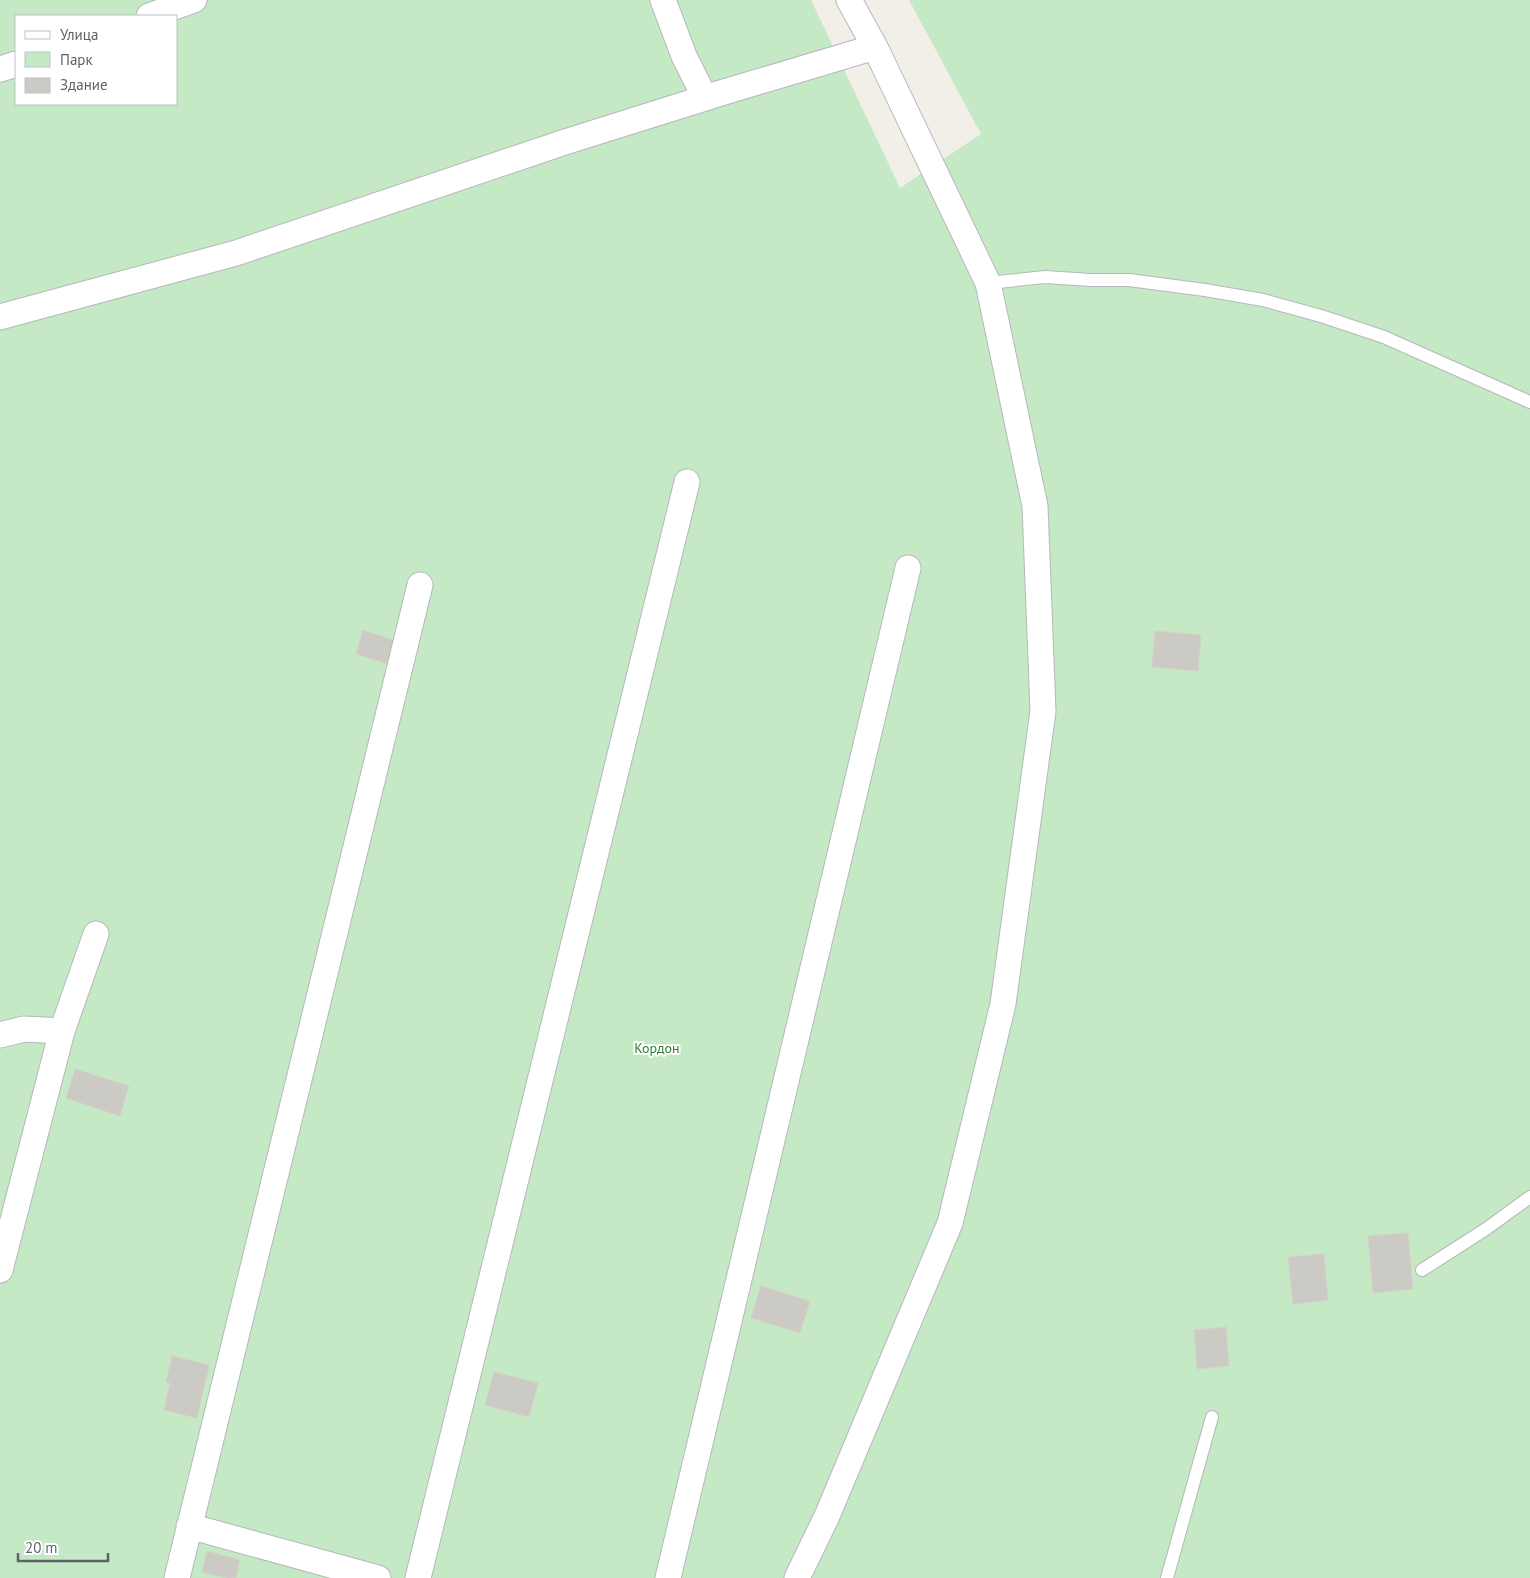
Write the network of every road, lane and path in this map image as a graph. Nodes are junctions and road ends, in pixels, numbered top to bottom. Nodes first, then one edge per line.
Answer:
1 (194, 0) edge
2 (663, 0) edge
3 (849, 0) edge
4 (152, 15) edge
5 (875, 47) junction
6 (15, 64) edge
7 (0, 69) edge
8 (705, 98) junction
9 (988, 282) junction
10 (0, 317) edge
11 (1530, 402) edge
12 (687, 482) dead end
13 (908, 568) dead end
14 (420, 585) dead end
15 (96, 934) dead end
16 (62, 1031) junction
17 (0, 1035) edge
18 (1530, 1197) edge
19 (0, 1270) edge
20 (1422, 1270) dead end
21 (1212, 1417) dead end
22 (189, 1526) junction
23 (176, 1578) edge
24 (378, 1578) edge
25 (418, 1578) edge
26 (668, 1578) edge
27 (797, 1578) edge
28 (1167, 1578) edge

1 - 4 street
2 - 8 street
3 - 5 street
5 - 8 street
5 - 9 street
6 - 7 street
8 - 10 street
9 - 11 lane
9 - 27 street
12 - 25 street
13 - 26 street
14 - 22 street
15 - 16 street
16 - 17 street
16 - 19 street
18 - 20 lane
21 - 28 lane
22 - 23 street
22 - 24 street

